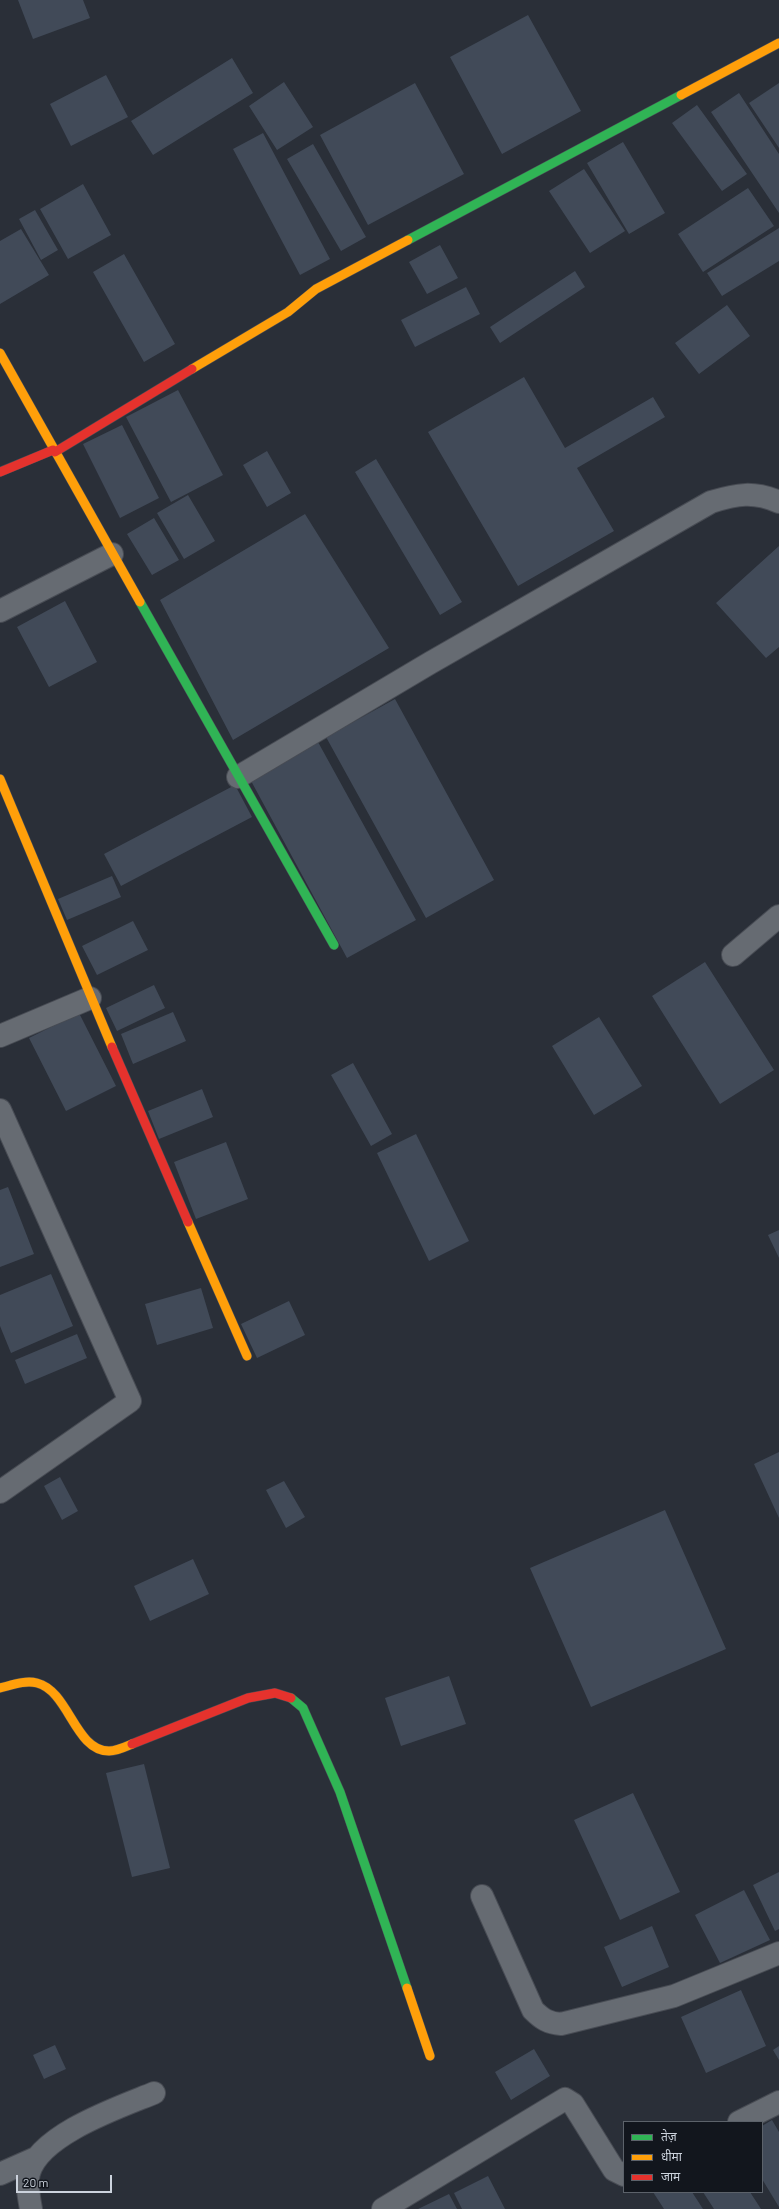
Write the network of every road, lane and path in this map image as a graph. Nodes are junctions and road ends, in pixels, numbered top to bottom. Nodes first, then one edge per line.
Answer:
1 (779, 44) edge
2 (0, 353) edge
3 (55, 452) junction
4 (0, 472) edge
5 (779, 502) edge
6 (112, 554) junction
7 (0, 611) edge
8 (238, 777) junction
9 (0, 779) edge
10 (779, 916) edge
11 (334, 945) dead end
12 (733, 955) dead end
13 (90, 998) junction
14 (0, 1036) edge
15 (0, 1110) edge
16 (247, 1356) dead end
17 (0, 1492) edge
18 (0, 1688) edge
19 (482, 1896) dead end
20 (779, 1953) edge
21 (430, 2056) dead end
22 (154, 2092) dead end
23 (779, 2102) edge
24 (741, 2121) edge
25 (36, 2158) junction
26 (0, 2174) edge
27 (623, 2174) edge
28 (31, 2209) edge
29 (384, 2209) edge

1 - 3 street
2 - 3 street
3 - 4 street
3 - 6 street
5 - 8 street
6 - 7 street
6 - 8 street
8 - 11 street
9 - 13 street
10 - 12 street
13 - 14 street
13 - 16 street
15 - 17 street
18 - 21 street
19 - 20 street
22 - 25 street
23 - 24 street
25 - 26 street
25 - 28 street
27 - 29 street

